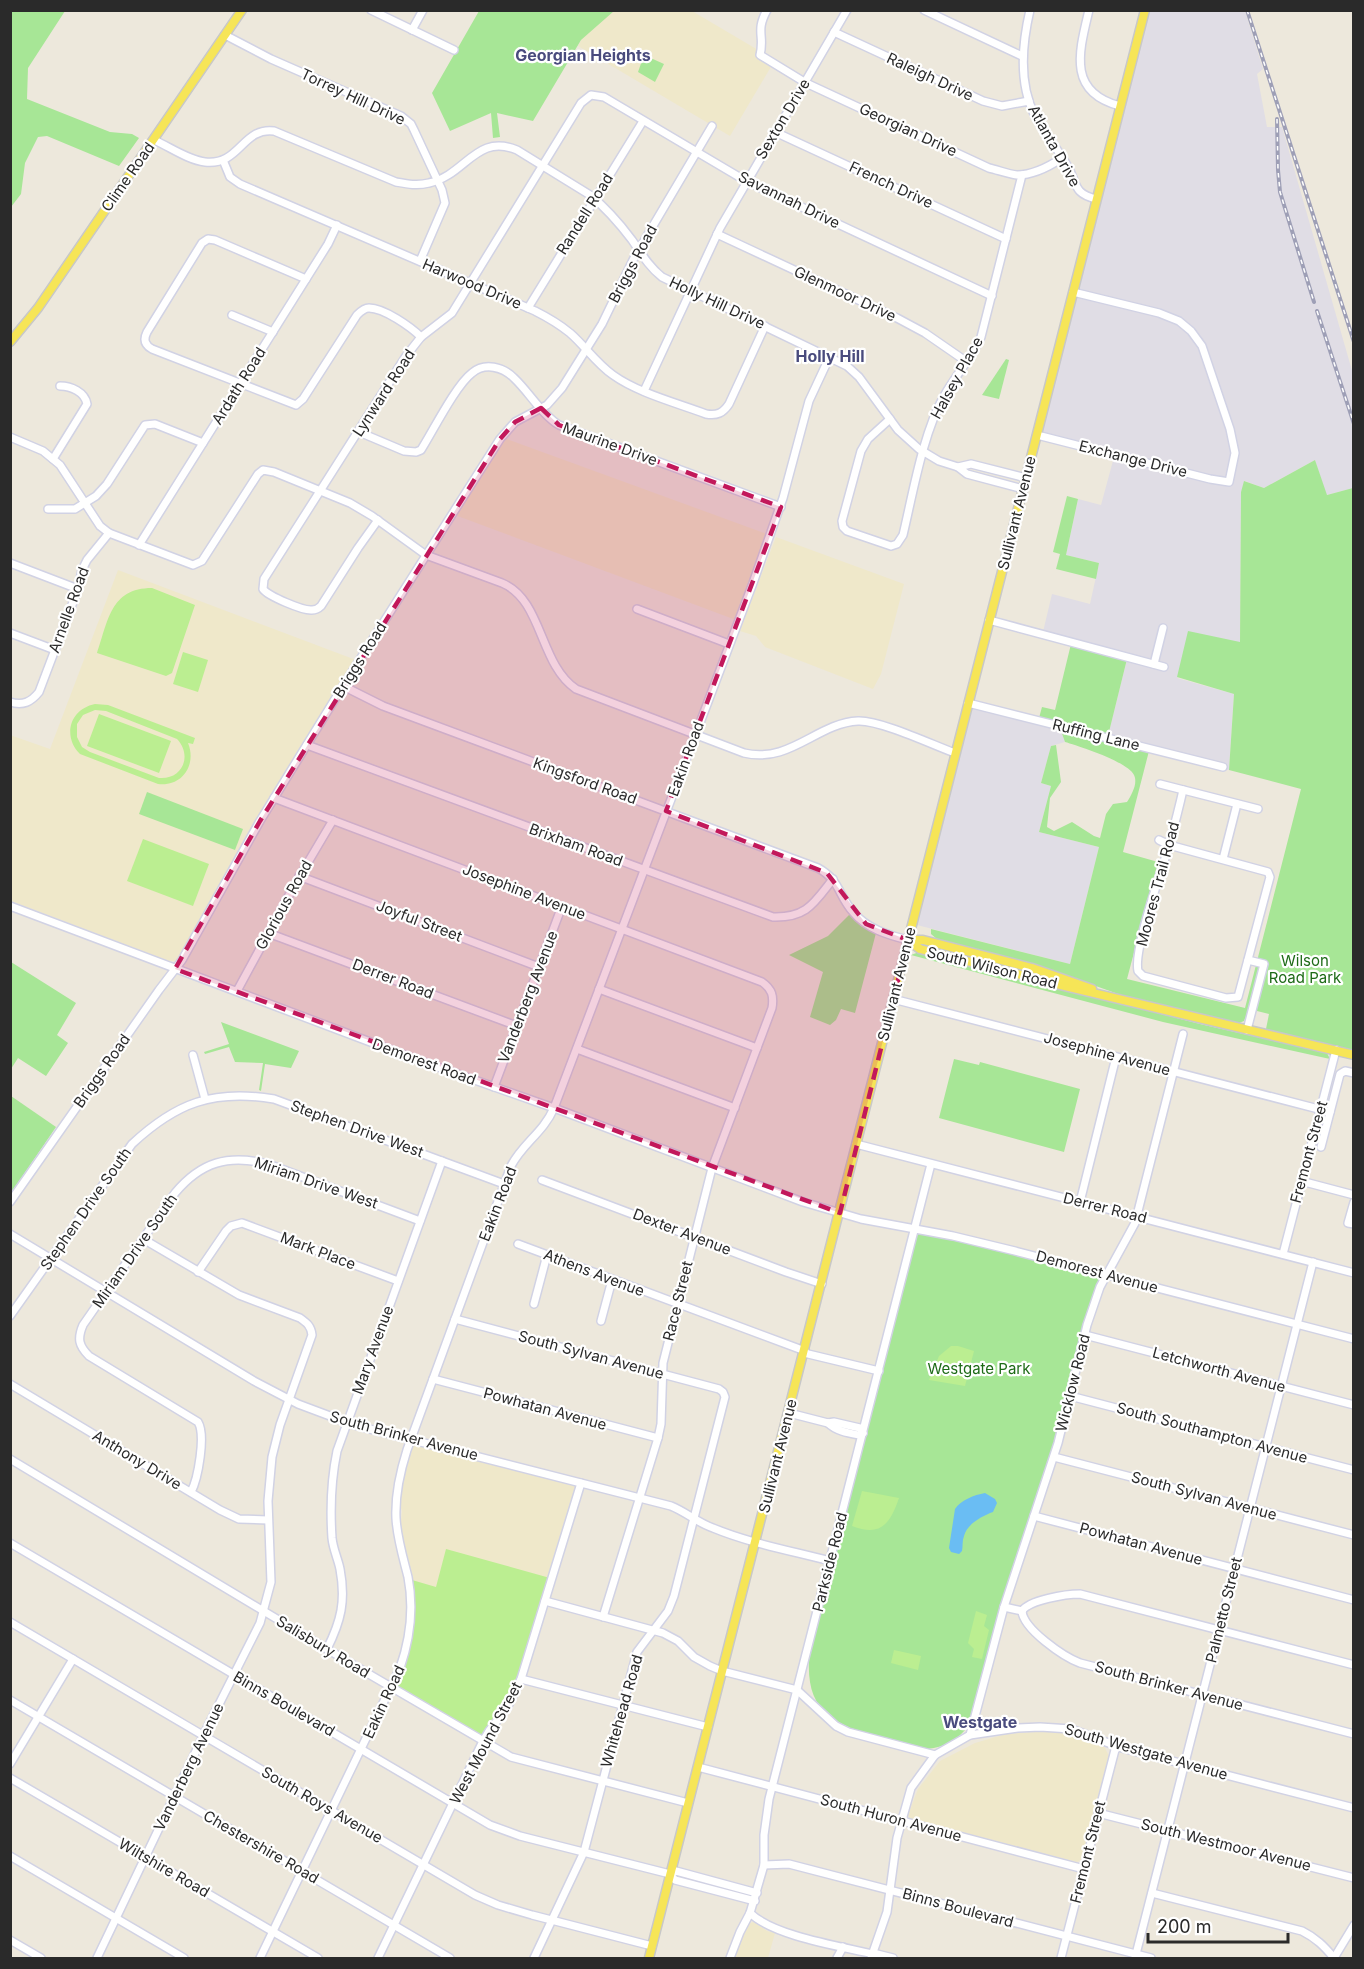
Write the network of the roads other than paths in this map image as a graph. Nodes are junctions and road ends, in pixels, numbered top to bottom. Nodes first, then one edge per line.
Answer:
1 (242, 10) edge
2 (371, 10) edge
3 (423, 10) edge
4 (767, 10) edge
5 (847, 10) edge
6 (924, 10) edge
7 (1030, 10) edge
8 (1089, 10) edge
9 (1145, 10) edge
10 (411, 30) junction
11 (834, 32) junction
12 (225, 35) junction
13 (454, 50) dead end
14 (1022, 56) junction
15 (805, 82) junction
16 (591, 95) joint
17 (1029, 101) junction
18 (1120, 106) junction
19 (643, 121) junction
20 (712, 126) dead end
21 (775, 132) junction
22 (154, 140) junction
23 (696, 152) junction
24 (1062, 158) junction
25 (223, 160) junction
26 (543, 165) junction
27 (1022, 175) junction
28 (438, 180) junction
29 (746, 181) junction
30 (595, 199) junction
31 (1096, 199) junction
32 (337, 225) junction
33 (717, 234) junction
34 (1006, 239) junction
35 (639, 250) junction
36 (420, 261) junction
37 (306, 279) junction
38 (470, 283) junction
39 (690, 291) junction
40 (1073, 292) junction
41 (992, 296) junction
42 (528, 308) junction
43 (232, 315) dead end
44 (765, 326) junction
45 (273, 332) junction
46 (421, 337) junction
47 (10, 342) edge
48 (586, 349) junction
49 (830, 356) junction
50 (967, 362) junction
51 (240, 384) junction
52 (60, 386) dead end
53 (644, 391) junction
54 (541, 408) junction
55 (890, 419) junction
56 (359, 432) junction
57 (1037, 435) junction
58 (10, 437) edge
59 (203, 443) junction
60 (924, 452) junction
61 (53, 459) junction
62 (958, 467) junction
63 (1026, 478) junction
64 (1023, 489) junction
65 (321, 490) junction
66 (85, 503) junction
67 (781, 507) junction
68 (48, 509) dead end
69 (378, 520) junction
70 (109, 533) junction
71 (139, 545) junction
72 (426, 555) junction
73 (10, 563) edge
74 (78, 589) junction
75 (637, 609) dead end
76 (989, 620) junction
77 (1163, 628) dead end
78 (10, 633) edge
79 (729, 644) junction
80 (55, 650) junction
81 (1154, 664) junction
82 (1164, 667) dead end
83 (343, 686) junction
84 (10, 702) edge
85 (968, 703) junction
86 (695, 734) junction
87 (308, 745) junction
88 (955, 753) junction
89 (1223, 767) dead end
90 (1160, 784) dead end
91 (1183, 790) junction
92 (274, 798) junction
93 (1237, 804) junction
94 (1258, 809) dead end
95 (666, 811) junction
96 (333, 820) junction
97 (1159, 840) dead end
98 (1169, 845) junction
99 (1223, 859) junction
100 (644, 870) junction
101 (299, 876) junction
102 (833, 879) junction
103 (10, 906) edge
104 (562, 906) junction
105 (622, 929) junction
106 (268, 933) junction
107 (908, 940) junction
108 (1248, 960) junction
109 (539, 967) junction
110 (175, 969) junction
111 (599, 989) junction
112 (771, 990) joint
113 (237, 991) junction
114 (893, 999) junction
115 (517, 1026) junction
116 (1247, 1030) junction
117 (1183, 1034) dead end
118 (757, 1048) junction
119 (577, 1049) junction
120 (1336, 1050) junction
121 (1353, 1054) edge
122 (193, 1055) dead end
123 (1116, 1057) junction
124 (1173, 1072) junction
125 (1353, 1073) edge
126 (494, 1087) junction
127 (205, 1099) junction
128 (554, 1108) junction
129 (735, 1108) junction
130 (1320, 1110) junction
131 (1330, 1112) junction
132 (856, 1144) junction
133 (1321, 1147) dead end
134 (442, 1161) junction
135 (932, 1164) junction
136 (210, 1165) joint
137 (712, 1168) junction
138 (542, 1179) dead end
139 (1302, 1181) junction
140 (504, 1184) junction
141 (1353, 1195) edge
142 (10, 1202) edge
143 (1080, 1202) junction
144 (1353, 1202) edge
145 (840, 1213) junction
146 (1137, 1216) junction
147 (420, 1221) junction
148 (1353, 1224) edge
149 (915, 1228) junction
150 (10, 1234) edge
151 (694, 1236) junction
152 (143, 1239) junction
153 (518, 1244) dead end
154 (1283, 1254) junction
155 (547, 1255) junction
156 (51, 1258) junction
157 (1314, 1262) junction
158 (198, 1272) junction
159 (1353, 1273) edge
160 (1106, 1275) junction
161 (612, 1280) junction
162 (398, 1281) junction
163 (822, 1284) junction
164 (106, 1292) junction
165 (534, 1304) dead end
166 (677, 1304) junction
167 (10, 1316) edge
168 (455, 1319) junction
169 (601, 1321) dead end
170 (1297, 1325) junction
171 (1085, 1335) junction
172 (1353, 1339) edge
173 (804, 1352) junction
174 (879, 1371) junction
175 (662, 1374) junction
176 (433, 1379) junction
177 (10, 1384) edge
178 (1282, 1387) junction
179 (724, 1395) joint
180 (1070, 1396) junction
181 (289, 1400) junction
182 (1353, 1406) edge
183 (789, 1413) junction
184 (346, 1422) junction
185 (863, 1433) junction
186 (658, 1438) junction
187 (410, 1440) junction
188 (1266, 1447) junction
189 (1054, 1457) junction
190 (10, 1459) edge
191 (1353, 1470) edge
192 (581, 1484) junction
193 (191, 1492) junction
194 (640, 1498) junction
195 (1250, 1508) junction
196 (1034, 1516) junction
197 (694, 1518) junction
198 (268, 1520) junction
199 (1353, 1535) edge
200 (756, 1541) junction
201 (10, 1543) edge
202 (830, 1561) junction
203 (1235, 1569) junction
204 (1353, 1600) edge
205 (545, 1602) junction
206 (1004, 1607) junction
207 (264, 1611) junction
208 (1022, 1611) junction
209 (603, 1617) junction
210 (10, 1622) edge
211 (1219, 1629) junction
212 (654, 1630) junction
213 (327, 1649) junction
214 (73, 1659) junction
215 (1353, 1665) edge
216 (722, 1671) junction
217 (234, 1675) junction
218 (520, 1679) junction
219 (392, 1688) junction
220 (797, 1690) junction
221 (1203, 1695) junction
222 (10, 1700) edge
223 (622, 1705) junction
224 (39, 1717) junction
225 (708, 1727) junction
226 (1353, 1734) edge
227 (970, 1735) junction
228 (203, 1736) junction
229 (483, 1742) junction
230 (1116, 1746) junction
231 (361, 1750) junction
232 (936, 1755) junction
233 (10, 1764) edge
234 (1185, 1764) junction
235 (698, 1767) junction
236 (10, 1778) edge
237 (602, 1780) junction
238 (772, 1787) junction
239 (175, 1797) junction
240 (688, 1803) junction
241 (453, 1804) junction
242 (1353, 1808) edge
243 (332, 1811) junction
244 (1098, 1812) junction
245 (902, 1821) junction
246 (1168, 1830) junction
247 (585, 1852) junction
248 (10, 1856) edge
249 (145, 1857) junction
250 (423, 1864) junction
251 (764, 1865) junction
252 (1084, 1869) junction
253 (302, 1871) junction
254 (670, 1874) junction
255 (1353, 1878) edge
256 (890, 1891) junction
257 (1152, 1893) junction
258 (756, 1897) junction
259 (750, 1913) junction
260 (116, 1918) junction
261 (552, 1920) junction
262 (394, 1925) junction
263 (1353, 1925) edge
264 (273, 1932) junction
265 (1067, 1937) junction
266 (10, 1940) edge
267 (652, 1946) junction
268 (843, 1947) junction
269 (872, 1955) edge
270 (1136, 1957) edge
271 (41, 1959) edge
272 (97, 1959) edge
273 (184, 1959) edge
274 (260, 1959) edge
275 (318, 1959) edge
276 (378, 1959) edge
277 (450, 1959) edge
278 (534, 1959) edge
279 (649, 1959) edge
280 (730, 1959) edge
281 (837, 1959) edge
282 (893, 1959) edge
283 (1061, 1959) edge
284 (1150, 1959) edge
285 (1334, 1959) edge

1 - 12 main road, Clime Road
2 - 10 street
3 - 10 street
4 - 15 street, Georgian Drive
5 - 11 street, Sexton Drive
6 - 14 street
7 - 14 street, Atlanta Drive
8 - 18 street
9 - 18 main road, Sullivant Avenue
10 - 13 street
11 - 15 street, Sexton Drive
11 - 17 street, Raleigh Drive
12 - 22 main road, Clime Road
12 - 28 street, Torrey Hill Drive
14 - 17 street, Atlanta Drive
15 - 21 street, Sexton Drive
15 - 27 street, Georgian Drive
16 - 19 street, Savannah Drive
16 - 26 street, Lynward Road
17 - 24 street, Atlanta Drive
18 - 31 main road, Sullivant Avenue
19 - 23 street, Savannah Drive
19 - 30 street, Randell Road
20 - 23 street, Briggs Road
21 - 29 street, Sexton Drive
21 - 34 street, French Drive
22 - 25 street
22 - 47 main road, Clime Road
23 - 29 street, Savannah Drive
23 - 35 street, Briggs Road
24 - 27 street
24 - 31 street, Atlanta Drive
25 - 28 street, Holly Hill Drive
25 - 32 street, Harwood Drive
26 - 28 street, Holly Hill Drive
26 - 30 street, Holly Hill Drive
26 - 38 street, Lynward Road
27 - 34 street, Halsey Place
28 - 36 street, Torrey Hill Drive
29 - 33 street, Sexton Drive
29 - 41 street, Savannah Drive
30 - 35 street, Holly Hill Drive
30 - 42 street, Randell Road
31 - 40 main road, Sullivant Avenue
32 - 36 street, Harwood Drive
32 - 37 street, Ardath Road
33 - 39 street, Sexton Drive
33 - 50 street, Glenmoor Drive
34 - 41 street, Halsey Place
35 - 39 street, Holly Hill Drive
35 - 48 street, Briggs Road
36 - 38 street, Harwood Drive
37 - 45 street, Ardath Road
37 - 51 street
38 - 42 street, Harwood Drive
38 - 46 street, Lynward Road
39 - 44 street, Holly Hill Drive
39 - 53 street, Sexton Drive
40 - 57 main road, Sullivant Avenue
40 - 57 street, Exchange Drive
41 - 50 street, Halsey Place
42 - 48 street, Harwood Drive
43 - 45 street
44 - 49 street, Holly Hill Drive
44 - 53 street, Harwood Drive
45 - 51 street, Ardath Road
46 - 51 street
46 - 56 street, Lynward Road
48 - 53 street, Harwood Drive
48 - 54 street, Briggs Road
49 - 55 street, Holly Hill Drive
49 - 67 street, Eakin Road
50 - 60 street, Halsey Place
51 - 59 street, Ardath Road
52 - 61 street
54 - 56 street, Maurine Drive
54 - 67 street, Maurine Drive
54 - 72 street, Briggs Road
55 - 60 street, Holly Hill Drive
55 - 60 street, Halsey Place
56 - 65 street, Lynward Road
57 - 63 main road, Sullivant Avenue
58 - 61 street
59 - 66 street
59 - 71 street, Ardath Road
60 - 62 street, Holly Hill Drive
61 - 66 street
62 - 63 street, Holly Hill Drive
62 - 64 street, Holly Hill Drive
63 - 64 main road, Sullivant Avenue
64 - 76 main road, Sullivant Avenue
65 - 69 street
65 - 69 street, Lynward Road
65 - 71 street
66 - 68 street
66 - 70 street
67 - 79 street, Eakin Road
69 - 72 street
70 - 71 street
70 - 74 street, Arnelle Road
72 - 83 street, Briggs Road
72 - 86 street
73 - 74 street
74 - 80 street, Arnelle Road
75 - 79 street
76 - 81 street
76 - 85 main road, Sullivant Avenue
77 - 81 street
78 - 80 street
79 - 86 street, Eakin Road
80 - 84 street, Arnelle Road
81 - 82 street
83 - 87 street, Briggs Road
83 - 95 street, Kingsford Road
85 - 88 main road, Sullivant Avenue
85 - 89 street, Ruffing Lane
86 - 88 street
86 - 95 street, Eakin Road
87 - 92 street, Briggs Road
87 - 100 street, Brixham Road
88 - 107 main road, Sullivant Avenue
90 - 91 street
91 - 93 street
91 - 98 street, Moores Trail Road
92 - 96 street, Josephine Avenue
92 - 110 street, Briggs Road
93 - 94 street
93 - 99 street
95 - 100 street, Eakin Road
95 - 102 street, Kingsford Road
96 - 101 street, Glorious Road
96 - 104 street, Josephine Avenue
97 - 98 street
98 - 99 street
98 - 108 street, Moores Trail Road
99 - 108 street
100 - 102 street, Brixham Road
100 - 105 street, Eakin Road
101 - 106 street, Glorious Road
101 - 109 street, Joyful Street
102 - 107 street, Kingsford Road
103 - 110 street, Demorest Road
104 - 105 street, Josephine Avenue
104 - 109 street, Vanderberg Avenue
105 - 111 street, Eakin Road
105 - 112 street, Josephine Avenue
106 - 113 street, Glorious Road
106 - 115 street, Derrer Road
107 - 114 main road, Sullivant Avenue
107 - 116 main road, South Wilson Road
108 - 116 street
109 - 115 street, Vanderberg Avenue
110 - 113 street, Demorest Road
110 - 142 street, Briggs Road
111 - 118 street
111 - 119 street, Eakin Road
112 - 118 street, Race Street
113 - 126 street, Demorest Road
114 - 123 street, Josephine Avenue
114 - 132 main road, Sullivant Avenue
115 - 126 street, Vanderberg Avenue
116 - 120 main road, South Wilson Road
117 - 124 street, Wicklow Road
118 - 129 street, Race Street
119 - 128 street, Eakin Road
119 - 129 street
120 - 121 main road, South Wilson Road
120 - 130 street, Fremont Street
122 - 127 street
123 - 124 street, Josephine Avenue
123 - 143 street
124 - 130 street, Josephine Avenue
124 - 146 street, Wicklow Road
125 - 131 street
126 - 128 street, Demorest Road
127 - 134 street, Stephen Drive West
127 - 156 street, Stephen Drive South
128 - 137 street, Demorest Road
128 - 140 street, Eakin Road
129 - 137 street, Race Street
130 - 131 street, Josephine Avenue
130 - 139 street, Fremont Street
131 - 133 street
132 - 135 street, Derrer Road
132 - 145 main road, Sullivant Avenue
134 - 140 street, Stephen Drive West
134 - 147 street, Mary Avenue
135 - 143 street, Derrer Road
135 - 149 street, Parkside Road
136 - 147 street, Miriam Drive West
136 - 152 street, Miriam Drive South
137 - 145 street, Demorest Road
137 - 151 street, Race Street
138 - 151 street, Dexter Avenue
139 - 141 street
139 - 154 street, Fremont Street
140 - 168 street, Eakin Road
143 - 146 street, Derrer Road
144 - 148 street
145 - 149 street, Demorest Avenue
145 - 163 main road, Sullivant Avenue
146 - 154 street, Derrer Road
146 - 160 street, Wicklow Road
147 - 162 street, Mary Avenue
149 - 160 street, Demorest Avenue
149 - 174 street, Parkside Road
150 - 156 street, South Brinker Avenue
151 - 163 street, Dexter Avenue
151 - 166 street, Race Street
152 - 158 street
152 - 164 street, Miriam Drive South
153 - 155 street, Athens Avenue
154 - 157 street, Derrer Road
155 - 161 street, Athens Avenue
155 - 165 street
156 - 164 street, South Brinker Avenue
156 - 167 street, Stephen Drive South
157 - 159 street, Derrer Road
157 - 170 street, Palmetto Street
158 - 162 street, Mark Place
158 - 181 street, Vanderberg Avenue
160 - 170 street, Demorest Avenue
160 - 171 street, Wicklow Road
161 - 166 street, Athens Avenue
161 - 169 street
162 - 184 street, Mary Avenue
163 - 173 main road, Sullivant Avenue
164 - 181 street, South Brinker Avenue
164 - 193 street, Miriam Drive South
166 - 173 street, Athens Avenue
166 - 175 street, Race Street
168 - 175 street, South Sylvan Avenue
168 - 176 street, Eakin Road
170 - 172 street, Demorest Avenue
170 - 178 street, Palmetto Street
171 - 178 street, Letchworth Avenue
171 - 180 street, Wicklow Road
173 - 174 street
173 - 183 main road, Sullivant Avenue
174 - 185 street, Parkside Road
175 - 179 street, South Sylvan Avenue
175 - 186 street, Race Street
176 - 186 street, Powhatan Avenue
176 - 187 street, Eakin Road
177 - 193 street, Anthony Drive
178 - 182 street, Letchworth Avenue
178 - 188 street, Palmetto Street
179 - 197 street, Whitehead Road
180 - 188 street, South Southampton Avenue
180 - 189 street, Wicklow Road
181 - 184 street, South Brinker Avenue
181 - 198 street, Vanderberg Avenue
183 - 185 street
183 - 200 main road, Sullivant Avenue
184 - 187 street, South Brinker Avenue
184 - 213 street, Mary Avenue
185 - 202 street, Parkside Road
186 - 194 street, Race Street
187 - 192 street, South Brinker Avenue
187 - 219 street, Eakin Road
188 - 191 street, South Southampton Avenue
188 - 195 street, Palmetto Street
189 - 195 street, South Sylvan Avenue
189 - 196 street, Wicklow Road
190 - 207 street, Salisbury Road
192 - 194 street, South Brinker Avenue
192 - 205 street, West Mound Street
193 - 198 street, Anthony Drive
194 - 197 street, South Brinker Avenue
194 - 209 street, Race Street
195 - 199 street, South Sylvan Avenue
195 - 203 street, Palmetto Street
196 - 203 street, Powhatan Avenue
196 - 206 street, Wicklow Road
197 - 200 street, South Brinker Avenue
197 - 212 street, Whitehead Road
198 - 207 street, Vanderberg Avenue
200 - 202 street, South Brinker Avenue
200 - 216 main road, Sullivant Avenue
201 - 217 street, Binns Boulevard
202 - 220 street, Parkside Road
203 - 204 street, Powhatan Avenue
203 - 211 street, Palmetto Street
205 - 209 street
205 - 218 street, West Mound Street
206 - 208 street
206 - 227 street, Wicklow Road
207 - 213 street, Salisbury Road
207 - 217 street, Vanderberg Avenue
208 - 211 street
208 - 221 street, South Brinker Avenue
209 - 212 street
210 - 214 street, South Roys Avenue
211 - 215 street
211 - 221 street, Palmetto Street
212 - 216 street
212 - 223 street, Whitehead Road
213 - 219 street, Salisbury Road
214 - 224 street
214 - 228 street, South Roys Avenue
216 - 220 street
216 - 225 main road, Sullivant Avenue
217 - 228 street, Vanderberg Avenue
217 - 231 street, Binns Boulevard
218 - 223 street
218 - 229 street, West Mound Street
219 - 229 street, Salisbury Road
219 - 231 street, Eakin Road
220 - 232 street
220 - 238 street, Parkside Road
221 - 226 street, South Brinker Avenue
221 - 234 street, Palmetto Street
222 - 224 street, Chestershire Road
223 - 225 street
223 - 237 street, Whitehead Road
224 - 233 street
224 - 239 street, Chestershire Road
225 - 235 main road, Sullivant Avenue
227 - 230 street, South Westgate Avenue
227 - 232 street, South Westgate Avenue
228 - 239 street, Vanderberg Avenue
228 - 243 street, South Roys Avenue
229 - 237 street, Salisbury Road
229 - 241 street, West Mound Street
230 - 234 street, South Westgate Avenue
230 - 244 street, Fremont Street
231 - 241 street, Binns Boulevard
231 - 243 street, Eakin Road
232 - 245 street
234 - 242 street, South Westgate Avenue
234 - 246 street, Palmetto Street
235 - 238 street, South Huron Avenue
235 - 240 main road, Sullivant Avenue
236 - 249 street, Wiltshire Road
237 - 240 street, Salisbury Road
237 - 247 street, Whitehead Road
238 - 245 street, South Huron Avenue
238 - 251 street, Parkside Road
239 - 249 street, Vanderberg Avenue
239 - 253 street, Chestershire Road
240 - 254 main road, Sullivant Avenue
241 - 247 street, Binns Boulevard
241 - 250 street, West Mound Street
243 - 250 street, South Roys Avenue
243 - 253 street, Eakin Road
244 - 246 street, South Westmoor Avenue
244 - 252 street, Fremont Street
245 - 252 street, South Huron Avenue
245 - 256 street
246 - 255 street, South Westmoor Avenue
246 - 257 street, Palmetto Street
247 - 254 street, Binns Boulevard
247 - 261 street, Whitehead Road
248 - 260 street
249 - 260 street, Vanderberg Avenue
249 - 264 street, Wiltshire Road
250 - 261 street, South Roys Avenue
250 - 262 street, West Mound Street
251 - 256 street, Binns Boulevard
251 - 258 street, Parkside Road
252 - 265 street, Fremont Street
253 - 262 street, Chestershire Road
253 - 264 street, Eakin Road
254 - 258 street, Binns Boulevard
254 - 267 main road, Sullivant Avenue
256 - 265 street, Binns Boulevard
256 - 269 street
257 - 270 street, Palmetto Street
257 - 285 street
258 - 259 street, Parkside Road
259 - 268 street
259 - 280 street, Parkside Road
260 - 272 street, Vanderberg Avenue
260 - 273 street
261 - 267 street, South Roys Avenue
261 - 278 street, Whitehead Road
262 - 276 street, West Mound Street
262 - 277 street, Chestershire Road
263 - 285 street
264 - 274 street, Eakin Road
264 - 275 street, Wiltshire Road
265 - 270 street, Binns Boulevard
265 - 283 street, Fremont Street
266 - 271 street
267 - 279 main road, Sullivant Avenue
268 - 269 street
268 - 281 street
269 - 282 street
270 - 284 street, Binns Boulevard

